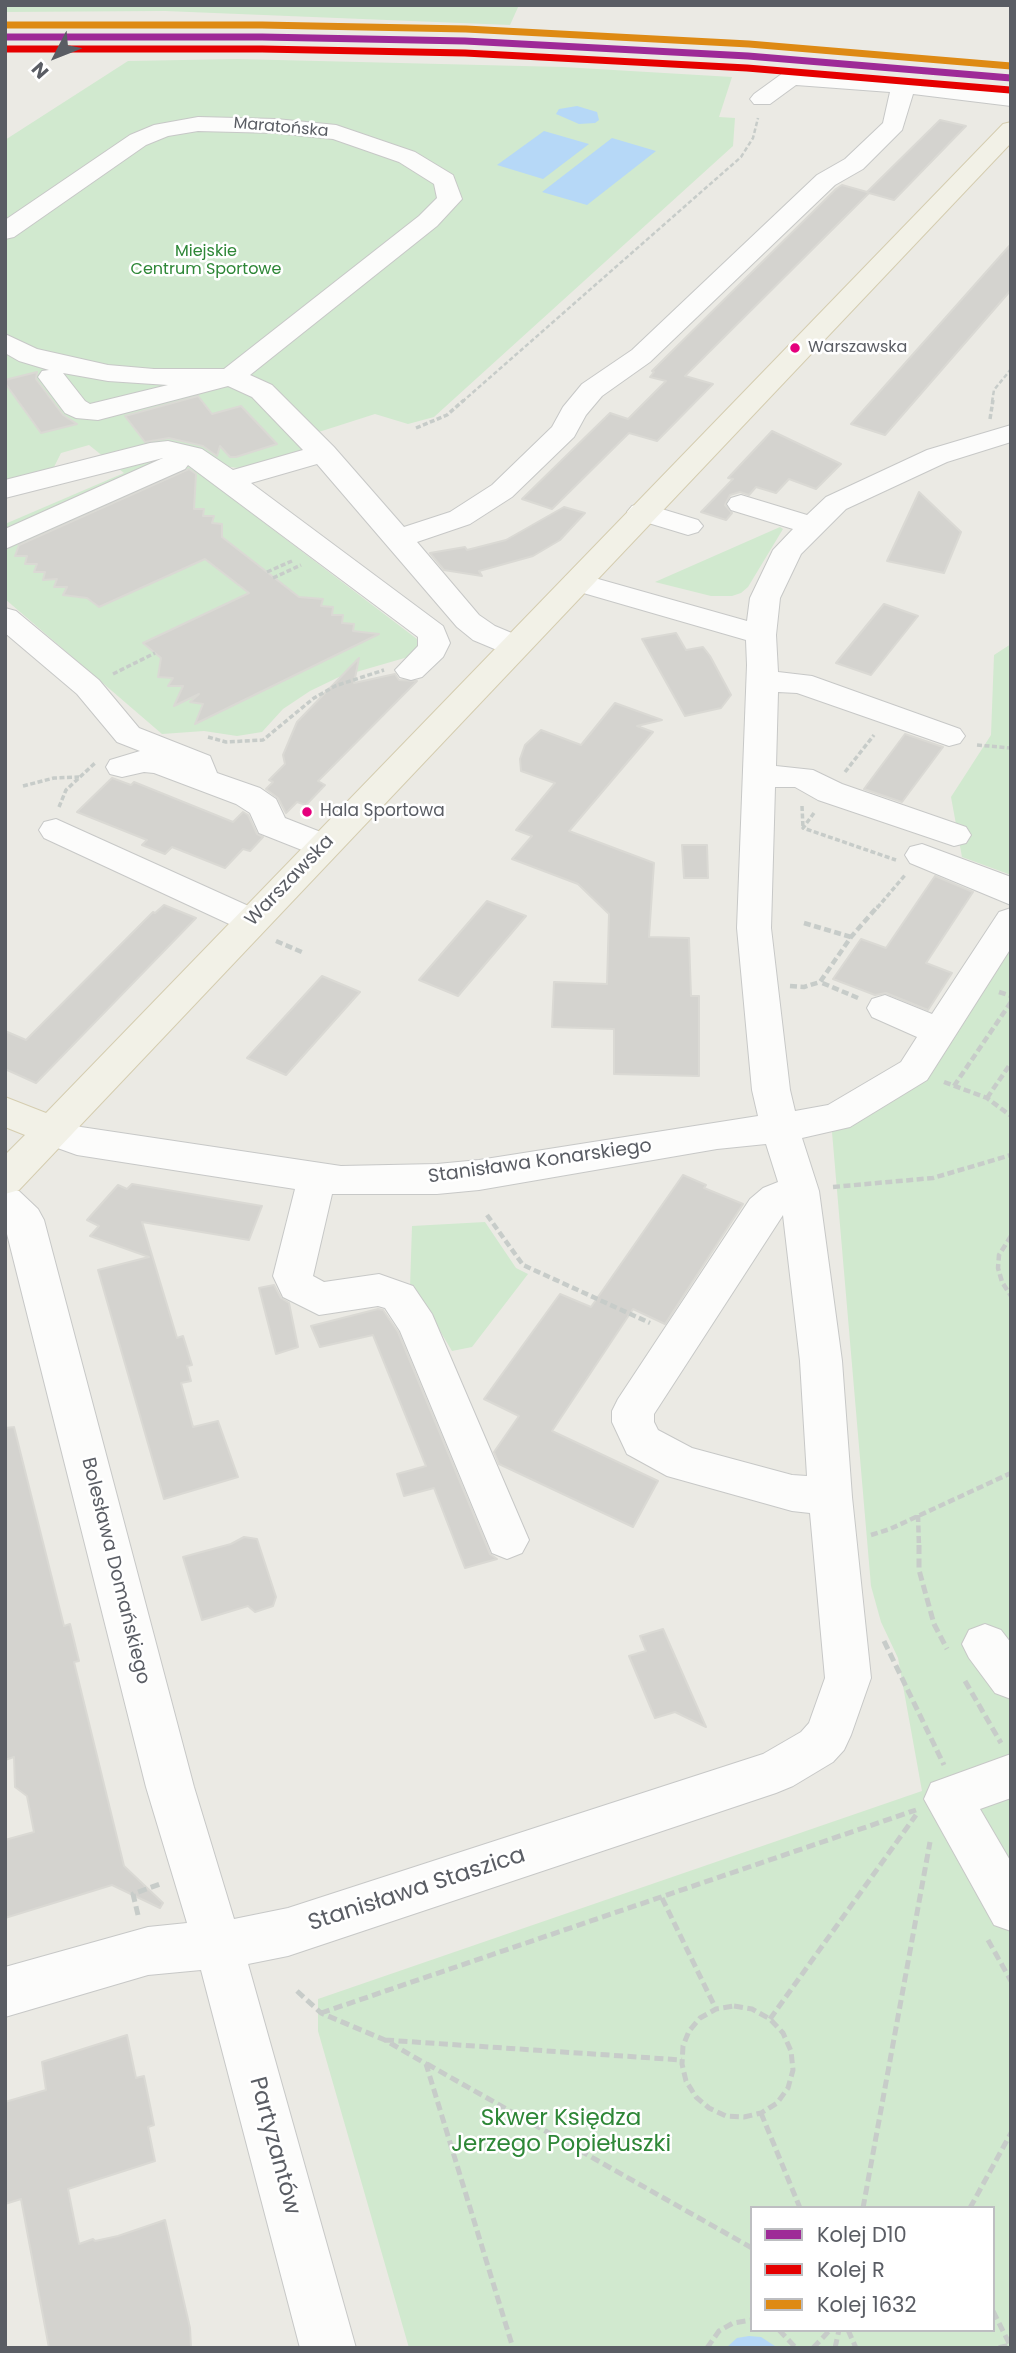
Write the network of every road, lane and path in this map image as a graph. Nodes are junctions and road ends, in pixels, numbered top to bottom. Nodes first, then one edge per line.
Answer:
1 (903, 86) junction
2 (762, 99) joint
3 (1011, 99) edge
4 (1011, 129) edge
5 (5, 232) edge
6 (5, 342) edge
7 (1011, 369) edge
8 (52, 377) dead end
9 (231, 377) junction
10 (416, 428) dead end
11 (1000, 428) edge
12 (324, 453) junction
13 (192, 455) junction
14 (229, 480) junction
15 (5, 489) edge
16 (741, 504) dead end
17 (642, 512) junction
18 (688, 526) dead end
19 (813, 526) junction
20 (400, 538) junction
21 (5, 540) edge
22 (577, 582) junction
23 (5, 617) edge
24 (761, 635) junction
25 (515, 646) junction
26 (155, 653) dead end
27 (125, 668) dead end
28 (411, 670) joint
29 (762, 681) junction
30 (128, 734) junction
31 (204, 735) dead end
32 (949, 736) dead end
33 (122, 767) dead end
34 (759, 776) junction
35 (80, 777) junction
36 (201, 779) junction
37 (23, 786) dead end
38 (56, 830) joint
39 (954, 835) dead end
40 (324, 846) junction
41 (922, 855) joint
42 (1011, 893) edge
43 (1011, 920) edge
44 (804, 923) dead end
45 (259, 928) junction
46 (851, 937) junction
47 (304, 953) dead end
48 (1011, 1002) edge
49 (885, 1009) joint
50 (939, 1032) junction
51 (1011, 1063) edge
52 (914, 1071) junction
53 (954, 1086) junction
54 (987, 1098) junction
55 (5, 1111) edge
56 (1011, 1116) edge
57 (780, 1128) junction
58 (51, 1131) junction
59 (1011, 1155) edge
60 (317, 1178) junction
61 (5, 1180) edge
62 (812, 1189) junction
63 (5, 1201) edge
64 (487, 1215) dead end
65 (1011, 1236) edge
66 (1011, 1296) edge
67 (682, 1339) junction
68 (1011, 1472) edge
69 (830, 1497) junction
70 (864, 1535) dead end
71 (507, 1540) dead end
72 (883, 1639) dead end
73 (985, 1644) dead end
74 (1011, 1679) edge
75 (1011, 1776) edge
76 (940, 1817) junction
77 (167, 1881) dead end
78 (662, 1898) junction
79 (1011, 1908) edge
80 (142, 1926) dead end
81 (217, 1946) junction
82 (297, 1991) dead end
83 (5, 1993) edge
84 (716, 2009) junction
85 (321, 2013) junction
86 (770, 2019) junction
87 (384, 2040) junction
88 (682, 2060) junction
89 (426, 2064) junction
90 (761, 2113) junction
91 (1011, 2133) edge
92 (799, 2206) edge
93 (863, 2206) edge
94 (971, 2206) edge
95 (750, 2247) edge
96 (995, 2315) edge
97 (750, 2320) edge
98 (781, 2332) edge
99 (828, 2332) edge
100 (1010, 2345) edge
101 (328, 2348) edge
102 (513, 2348) edge
103 (707, 2348) edge
104 (796, 2348) edge
105 (813, 2348) edge
106 (998, 2348) edge

1 - 2 street
1 - 3 street
1 - 20 street
2 - 10 path
4 - 17 main road, Warszawska
5 - 9 street, Maratońska
6 - 9 street
7 - 11 path
8 - 9 street
9 - 12 street
11 - 19 street
12 - 14 street
12 - 20 street
13 - 14 street
13 - 15 street
13 - 21 street
14 - 28 street
16 - 19 street
17 - 18 street
17 - 22 main road, Warszawska
19 - 24 street
20 - 25 street
22 - 24 street
22 - 25 main road, Warszawska
23 - 30 street
24 - 29 street
25 - 40 main road, Warszawska
26 - 27 path
28 - 31 path
29 - 32 street
29 - 34 street
30 - 35 path
30 - 36 street
33 - 36 street
34 - 39 street
34 - 57 street
35 - 37 path
35 - 38 path
36 - 40 street
38 - 45 street
40 - 45 main road, Warszawska
41 - 42 street
41 - 46 path
43 - 50 street
44 - 46 path
45 - 47 path
45 - 58 main road, Warszawska
46 - 49 path
48 - 53 path
49 - 50 street
50 - 52 street
51 - 54 path
52 - 53 path
52 - 57 street, Stanisława Konarskiego
53 - 54 path
54 - 56 path
55 - 58 main road
57 - 60 street, Stanisława Konarskiego
57 - 62 street
58 - 60 street, Stanisława Konarskiego
58 - 61 main road, Warszawska
59 - 62 path
60 - 71 street
62 - 67 street
62 - 69 street
63 - 81 street, Bolesława Domańskiego
64 - 67 path
65 - 66 path
67 - 69 street
68 - 70 path
69 - 81 street, Stanisława Staszica
72 - 76 path
73 - 74 street
75 - 76 street
76 - 79 street
76 - 93 path
77 - 80 path
78 - 84 path
78 - 85 path
78 - 86 path
81 - 83 street, Stanisława Staszica
81 - 101 street, Partyzantów
82 - 85 path
84 - 86 path
84 - 88 path
85 - 87 path
86 - 90 path
87 - 88 path
87 - 89 path
88 - 90 path
89 - 95 path
89 - 102 path
90 - 92 path
91 - 94 path
96 - 100 path
97 - 103 path
98 - 104 path
99 - 105 path
100 - 106 path

